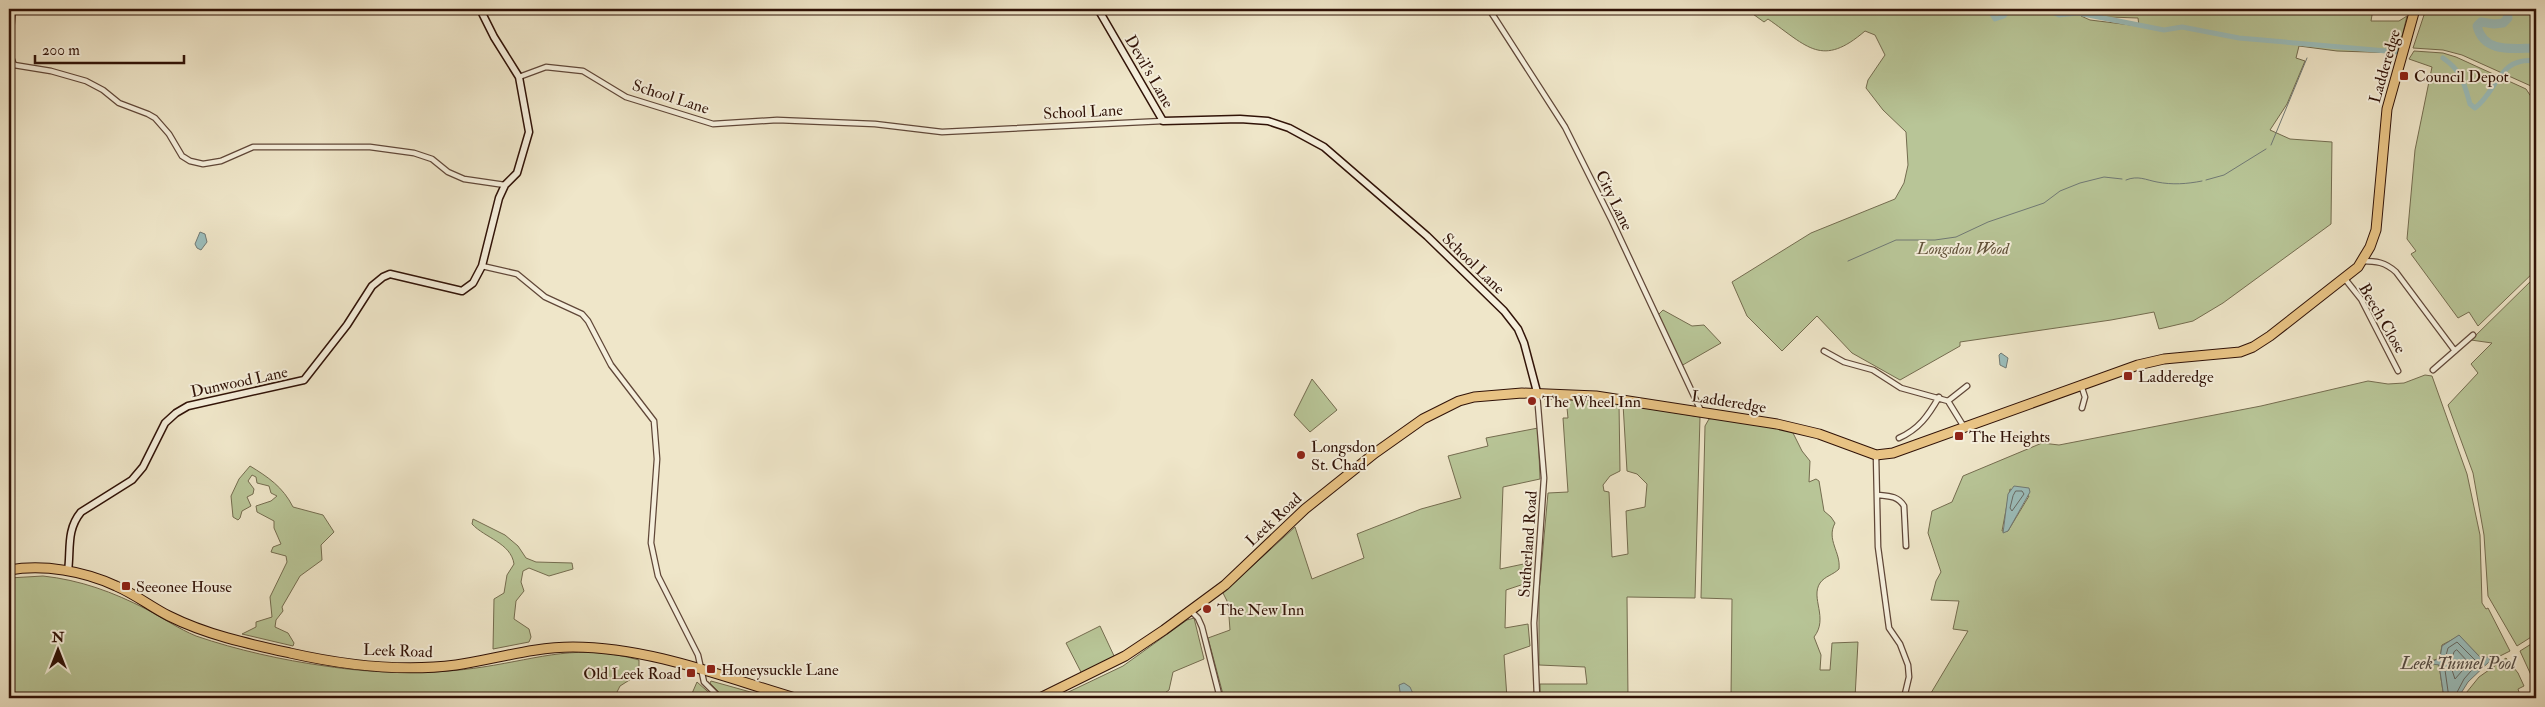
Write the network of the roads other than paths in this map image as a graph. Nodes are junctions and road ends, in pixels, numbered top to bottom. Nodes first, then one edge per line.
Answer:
1 (13, 9) edge
2 (480, 9) edge
3 (1098, 9) edge
4 (1489, 9) edge
5 (2415, 9) edge
6 (519, 78) junction
7 (1163, 121) junction
8 (505, 185) junction
9 (2362, 262) junction
10 (482, 266) junction
11 (2345, 279) junction
12 (2473, 335) dead end
13 (1824, 351) dead end
14 (2455, 351) junction
15 (2433, 370) dead end
16 (2398, 371) dead end
17 (2080, 384) junction
18 (1966, 386) dead end
19 (1537, 392) junction
20 (1939, 397) junction
21 (1948, 401) junction
22 (2082, 408) dead end
23 (1701, 411) junction
24 (1964, 427) junction
25 (1899, 438) dead end
26 (1876, 455) junction
27 (1878, 495) junction
28 (1906, 546) dead end
29 (9, 570) edge
30 (68, 571) junction
31 (1191, 611) junction
32 (701, 671) junction
33 (720, 698) edge
34 (795, 698) edge
35 (1040, 698) edge
36 (1220, 698) edge
37 (1537, 698) edge
38 (1904, 698) edge

1 - 8 street
2 - 6 street, Dunwood Lane
3 - 7 street, Devil's Lane
4 - 23 street, City Lane
5 - 9 highway, Ladderedge
6 - 7 street, School Lane
6 - 8 street, Dunwood Lane
7 - 19 street, School Lane
8 - 10 street, Dunwood Lane
9 - 11 highway, Ladderedge
9 - 14 street
10 - 30 street, Dunwood Lane
10 - 32 street
11 - 16 street, Beech Close
11 - 17 highway, Ladderedge
12 - 14 street
13 - 20 street
14 - 15 street
17 - 22 street
17 - 24 highway, Ladderedge
18 - 21 street
19 - 23 highway, Ladderedge
19 - 31 highway, Leek Road
19 - 37 street, Sutherland Road
20 - 21 street
20 - 25 street
21 - 24 street
23 - 26 highway, Ladderedge
24 - 26 highway, Ladderedge
26 - 27 street
27 - 28 street
27 - 38 street
29 - 30 highway, Leek Road
30 - 32 highway, Leek Road
31 - 35 highway, Leek Road
31 - 36 street
32 - 33 street
32 - 34 highway, Leek Road

